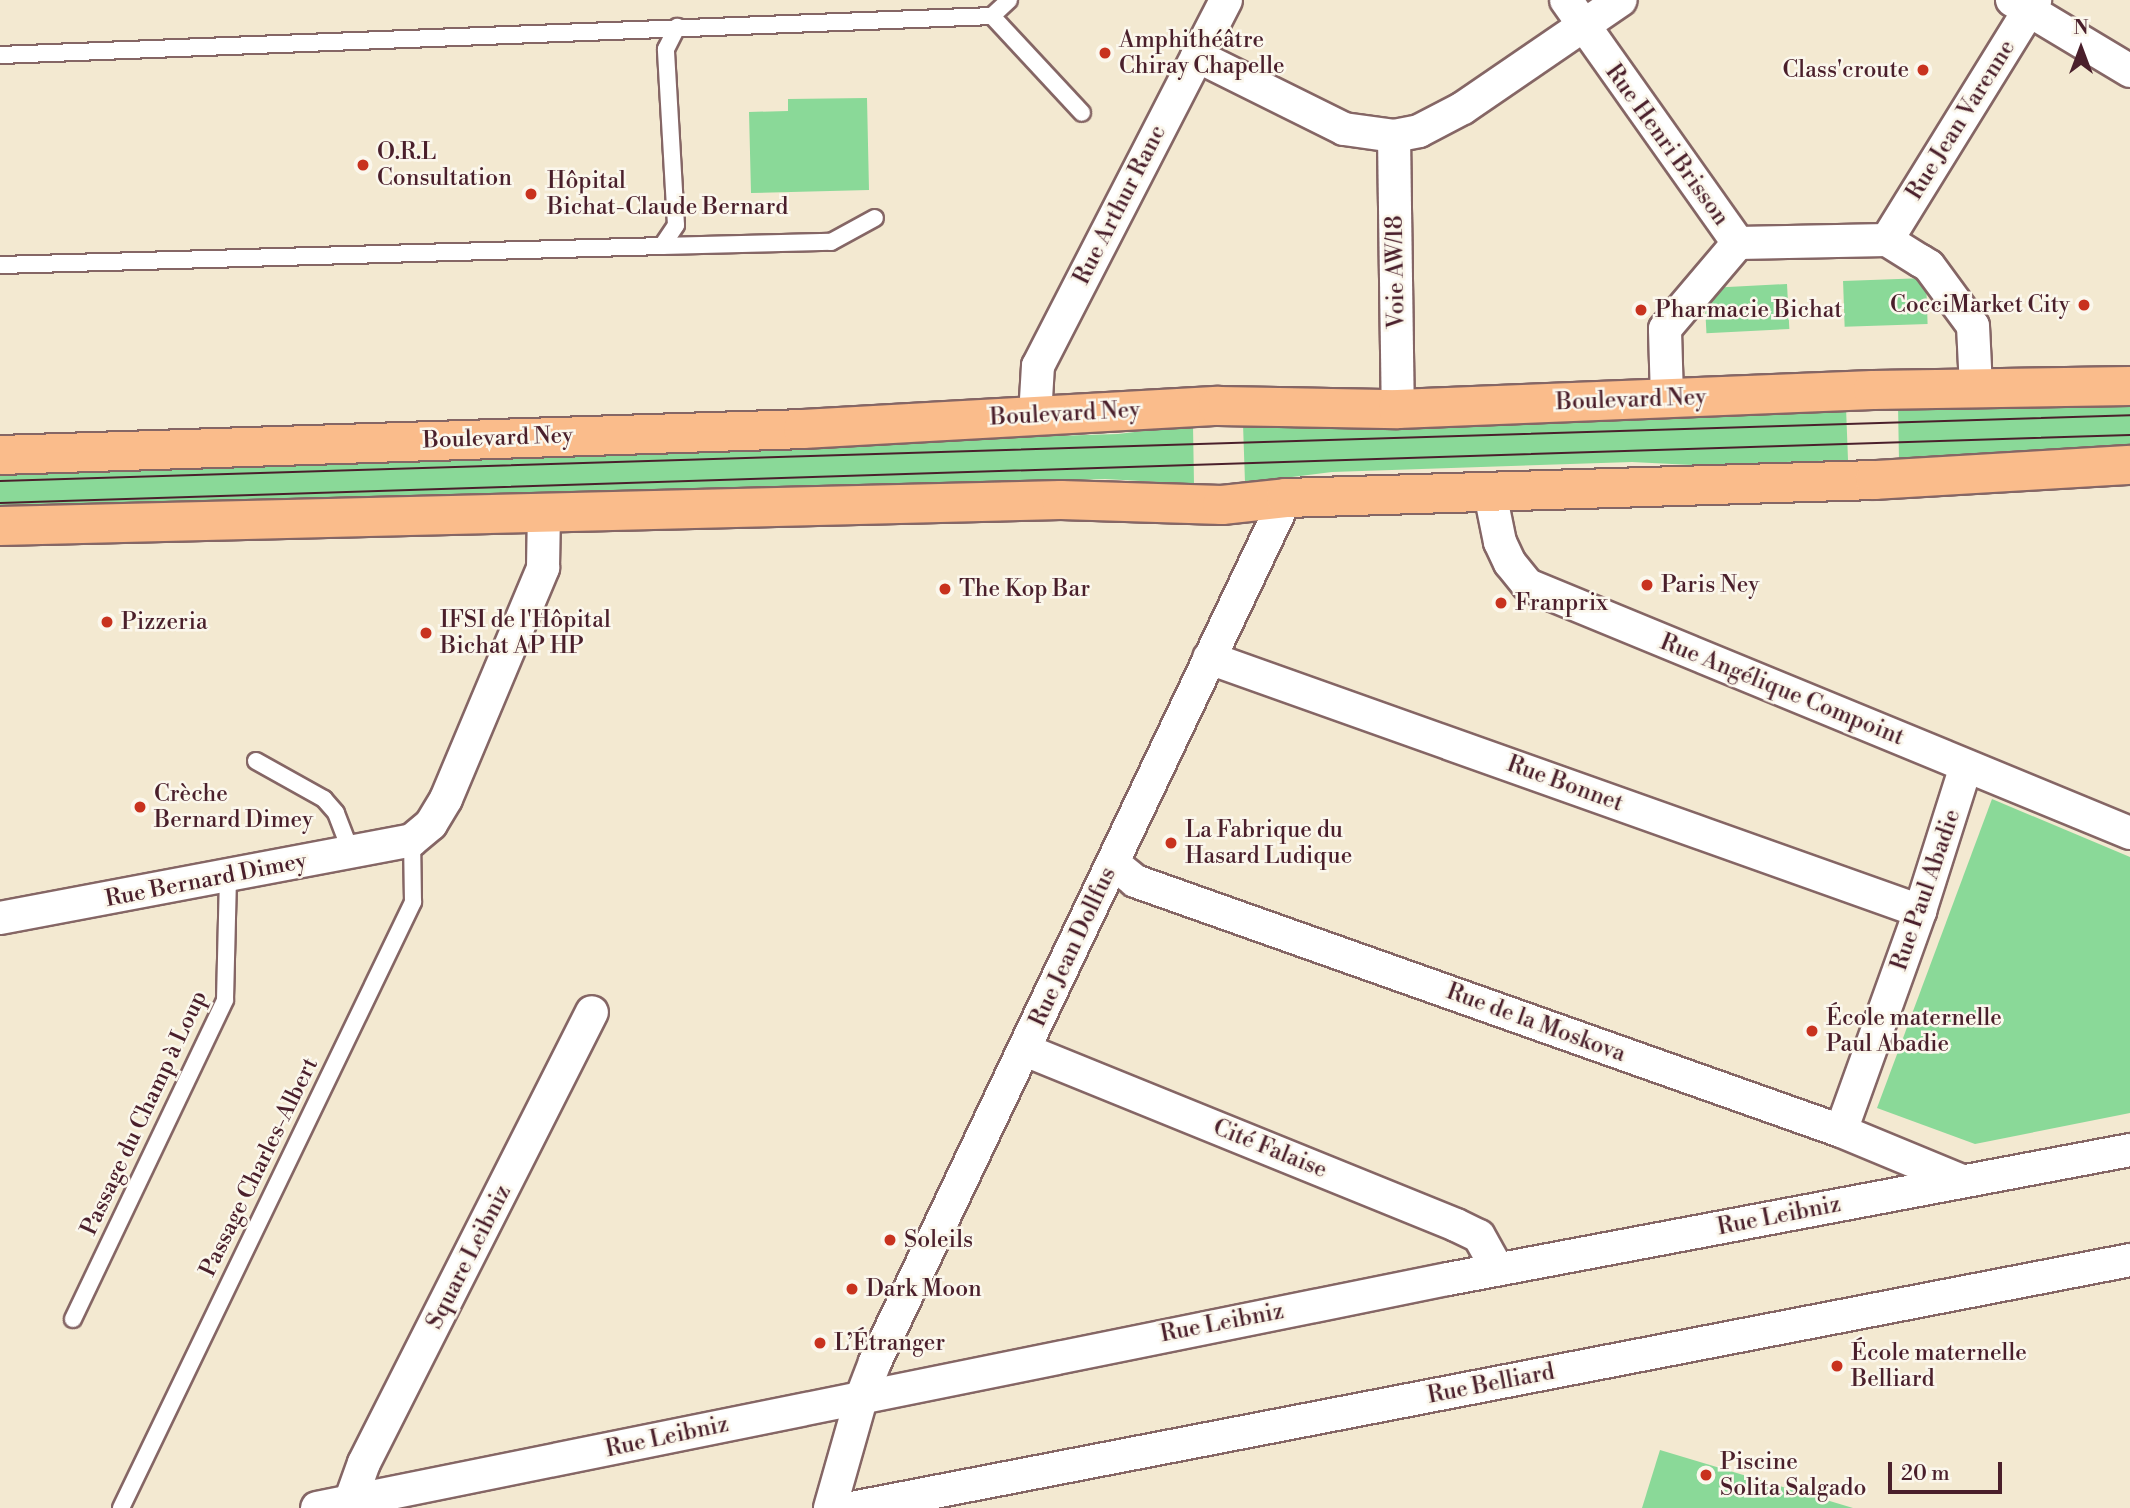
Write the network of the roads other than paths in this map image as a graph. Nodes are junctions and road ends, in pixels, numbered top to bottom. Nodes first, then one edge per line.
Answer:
1 (1009, 0) edge
2 (1226, 0) edge
3 (1566, 0) edge
4 (1621, 0) edge
5 (2025, 3) edge
6 (992, 16) junction
7 (1583, 26) junction
8 (677, 27) junction
9 (0, 55) edge
10 (1197, 56) junction
11 (2130, 71) edge
12 (1082, 113) dead end
13 (1394, 136) junction
14 (875, 218) dead end
15 (1887, 240) junction
16 (1738, 243) junction
17 (662, 246) junction
18 (0, 265) edge
19 (2130, 386) edge
20 (1976, 388) junction
21 (1667, 398) junction
22 (1398, 409) junction
23 (1035, 416) junction
24 (0, 455) edge
25 (2130, 465) edge
26 (1490, 493) junction
27 (1286, 498) junction
28 (544, 513) junction
29 (0, 526) edge
30 (1209, 658) junction
31 (256, 761) dead end
32 (1966, 766) junction
33 (2130, 833) edge
34 (412, 840) junction
35 (351, 852) junction
36 (1112, 863) junction
37 (228, 877) junction
38 (1920, 911) junction
39 (0, 918) edge
40 (592, 1012) dead end
41 (1025, 1050) junction
42 (1841, 1131) junction
43 (2130, 1150) edge
44 (1962, 1181) junction
45 (2130, 1260) edge
46 (1497, 1269) junction
47 (73, 1319) dead end
48 (862, 1396) junction
49 (350, 1502) junction
50 (121, 1508) edge
51 (317, 1508) edge
52 (830, 1508) edge
53 (852, 1508) edge

1 - 6 lane
2 - 10 street, Rue Arthur Ranc
3 - 7 street, Rue Henri Brisson
4 - 7 street
5 - 11 street
5 - 15 street, Rue Jean Varenne
6 - 8 lane
6 - 12 lane
7 - 13 street
7 - 16 street, Rue Henri Brisson
8 - 9 lane
8 - 17 lane
10 - 13 street
10 - 23 street, Rue Arthur Ranc
13 - 22 street, Voie AW/18
14 - 17 lane
15 - 16 street
15 - 20 street
16 - 21 street, Rue Henri Brisson
17 - 18 lane
19 - 20 main road, Boulevard Ney
20 - 21 main road, Boulevard Ney
21 - 22 main road, Boulevard Ney
22 - 23 main road, Boulevard Ney
23 - 24 main road, Boulevard Ney
25 - 26 main road
26 - 27 main road
26 - 32 street, Rue Angélique Compoint
27 - 28 main road
27 - 30 street, Rue Jean Dollfus
28 - 29 main road
28 - 34 street
30 - 36 street, Rue Jean Dollfus
30 - 38 street, Rue Bonnet
31 - 35 lane
32 - 33 street, Rue Angélique Compoint
32 - 38 street, Rue Paul Abadie
34 - 35 street, Rue Bernard Dimey
34 - 50 lane, Passage Charles-Albert
35 - 37 street, Rue Bernard Dimey
36 - 41 street, Rue Jean Dollfus
36 - 42 street, Rue de la Moskova
37 - 39 street, Rue Bernard Dimey
37 - 47 lane, Passage du Champ à Loup
38 - 42 street, Rue Paul Abadie
40 - 49 street, Square Leibniz
41 - 46 street, Cité Falaise
41 - 48 street, Rue Jean Dollfus
42 - 44 street, Rue de la Moskova
43 - 44 street, Rue Leibniz
44 - 46 street, Rue Leibniz
45 - 53 street, Rue Belliard
46 - 48 street, Rue Leibniz
48 - 49 street, Rue Leibniz
48 - 52 street, Rue Jean Dollfus
49 - 51 street, Rue Leibniz

